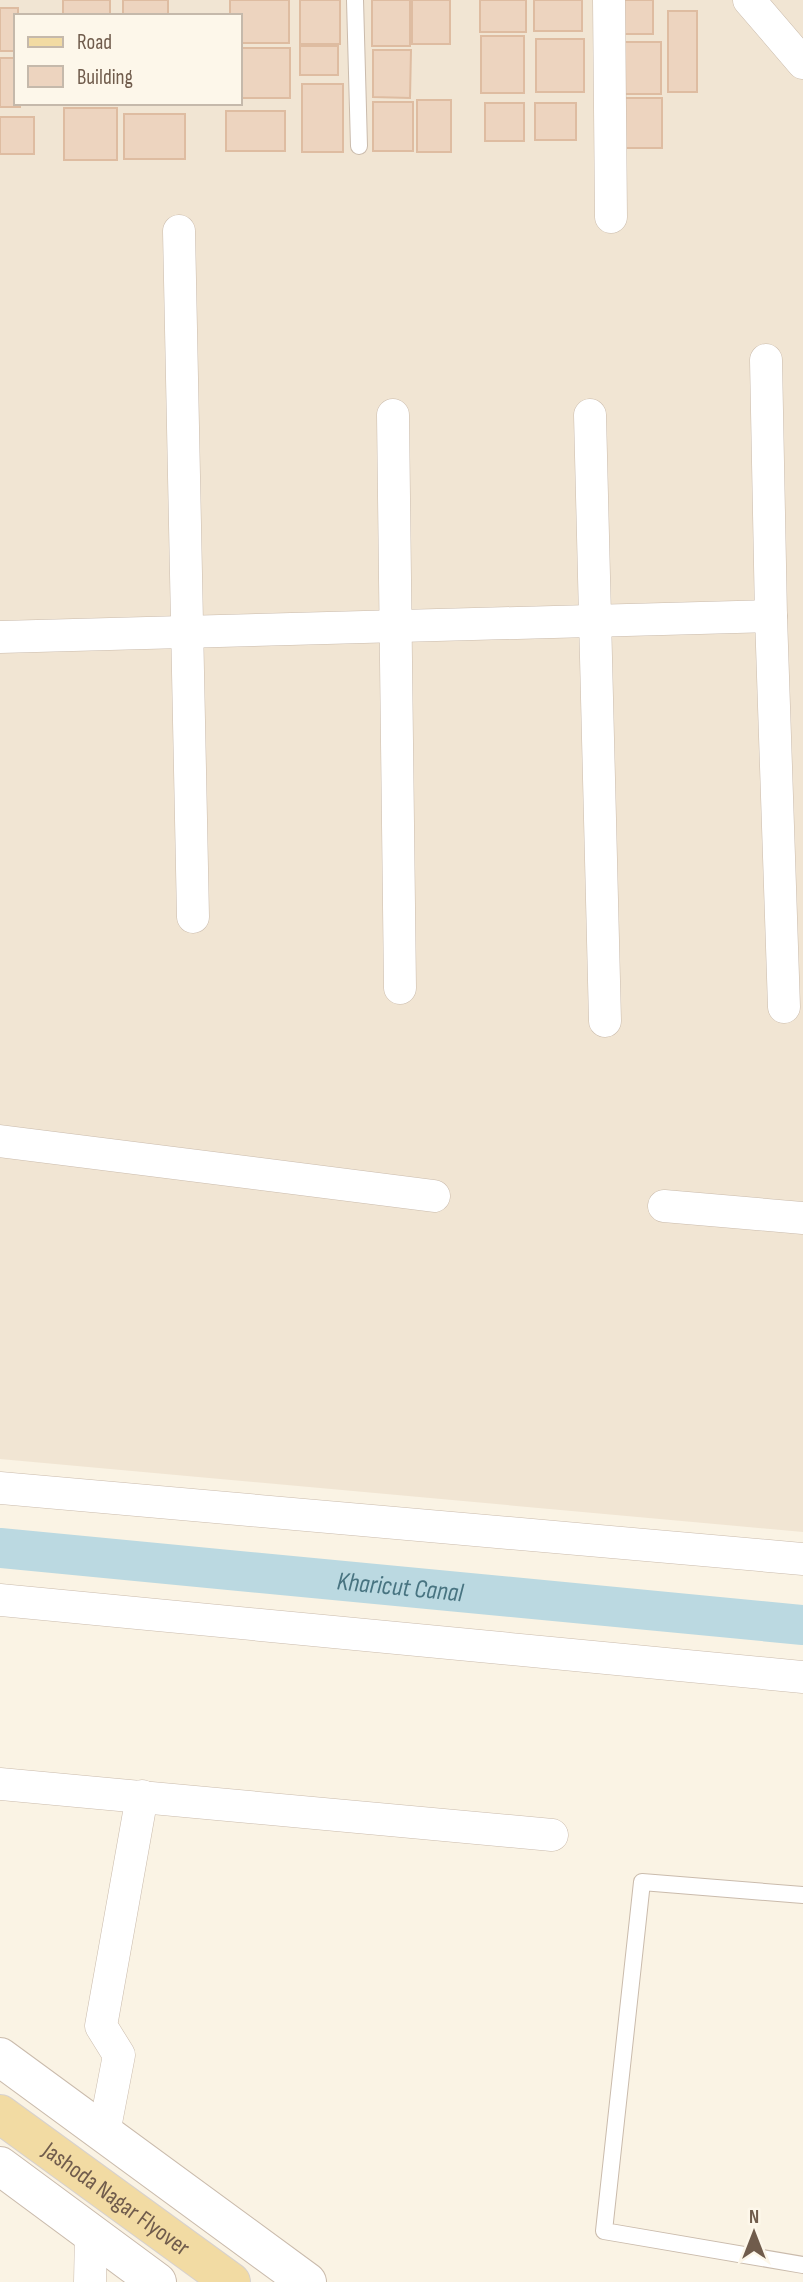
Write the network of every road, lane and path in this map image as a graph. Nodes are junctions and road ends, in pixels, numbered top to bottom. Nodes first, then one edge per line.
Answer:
1 (355, 0) edge
2 (609, 0) edge
3 (749, 0) edge
4 (803, 46) edge
5 (359, 146) dead end
6 (611, 217) dead end
7 (179, 231) dead end
8 (766, 360) dead end
9 (393, 415) dead end
10 (590, 415) dead end
11 (771, 616) junction
12 (595, 620) junction
13 (396, 626) junction
14 (187, 632) junction
15 (0, 637) edge
16 (791, 861) edge
17 (193, 917) dead end
18 (400, 988) dead end
19 (784, 1007) dead end
20 (605, 1021) dead end
21 (0, 1141) edge
22 (434, 1196) dead end
23 (664, 1206) dead end
24 (803, 1218) edge
25 (0, 1488) edge
26 (803, 1559) edge
27 (0, 1600) edge
28 (803, 1677) edge
29 (0, 1784) edge
30 (142, 1796) junction
31 (552, 1835) dead end
32 (803, 1895) edge
33 (0, 2057) edge
34 (0, 2114) edge
35 (104, 2133) junction
36 (0, 2166) edge
37 (91, 2233) junction
38 (803, 2265) edge
39 (90, 2282) edge
40 (157, 2282) edge
41 (231, 2282) edge
42 (307, 2282) edge

1 - 5 lane
2 - 6 street
3 - 4 street
7 - 14 street
8 - 11 street
9 - 13 street
10 - 12 street
11 - 12 street
11 - 16 street
12 - 13 street
12 - 20 street
13 - 14 street
13 - 18 street
14 - 15 street
14 - 17 street
16 - 19 street
21 - 22 street
23 - 24 street
25 - 26 street
27 - 28 street
29 - 30 street
30 - 31 street
30 - 35 street
32 - 38 lane
33 - 35 street
34 - 41 main road, Jashoda Nagar Flyover
35 - 42 street
36 - 37 street
37 - 39 street
37 - 40 street

